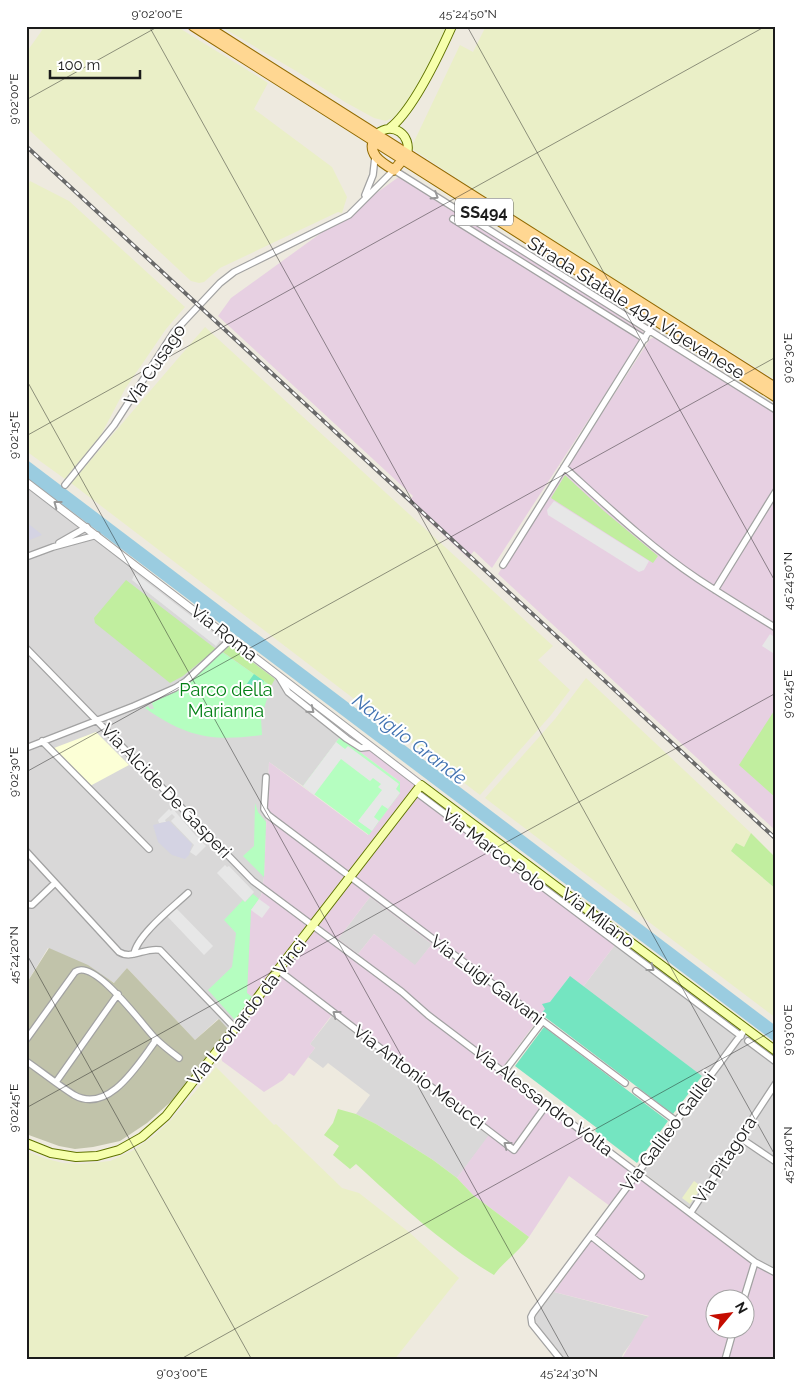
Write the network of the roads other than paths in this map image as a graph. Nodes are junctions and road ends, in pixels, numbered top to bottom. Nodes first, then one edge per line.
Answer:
1 (193, 26) edge
2 (206, 26) edge
3 (452, 26) edge
4 (408, 110) junction
5 (390, 128) junction
6 (405, 136) junction
7 (375, 137) junction
8 (375, 157) junction
9 (405, 157) junction
10 (394, 170) junction
11 (362, 202) junction
12 (453, 219) dead end
13 (650, 331) junction
14 (645, 339) junction
15 (776, 388) edge
16 (776, 397) edge
17 (776, 410) edge
18 (564, 467) junction
19 (26, 482) edge
20 (65, 485) dead end
21 (776, 491) edge
22 (87, 527) junction
23 (97, 535) junction
24 (53, 547) junction
25 (26, 557) edge
26 (503, 565) dead end
27 (715, 590) junction
28 (776, 628) edge
29 (231, 639) junction
30 (26, 648) edge
31 (96, 720) junction
32 (42, 741) junction
33 (26, 748) edge
34 (266, 777) dead end
35 (418, 788) junction
36 (149, 848) dead end
37 (26, 851) edge
38 (350, 876) junction
39 (56, 883) junction
40 (188, 893) dead end
41 (26, 904) edge
42 (313, 926) junction
43 (134, 954) junction
44 (278, 970) junction
45 (118, 994) junction
46 (542, 1022) junction
47 (235, 1028) junction
48 (746, 1028) junction
49 (741, 1036) junction
50 (155, 1039) junction
51 (26, 1040) edge
52 (748, 1041) dead end
53 (776, 1051) edge
54 (179, 1058) dead end
55 (26, 1061) edge
56 (776, 1062) edge
57 (504, 1072) junction
58 (56, 1082) junction
59 (625, 1083) dead end
60 (776, 1083) edge
61 (636, 1091) dead end
62 (547, 1104) junction
63 (676, 1121) junction
64 (739, 1137) junction
65 (26, 1143) edge
66 (776, 1162) edge
67 (637, 1172) junction
68 (691, 1212) junction
69 (591, 1236) junction
70 (755, 1262) junction
71 (776, 1273) edge
72 (641, 1276) dead end
73 (747, 1288) edge
74 (731, 1338) edge
75 (561, 1360) edge
76 (725, 1360) edge

1 - 7 main road, Strada Statale 494 Vigevanese / SS494
2 - 7 main road, Strada Statale 494 Vigevanese / SS494
3 - 4 main road
4 - 5 main road
4 - 6 main road
5 - 6 main road
5 - 7 main road
6 - 9 main road
7 - 8 main road
7 - 9 main road, Strada Statale 494 Vigevanese / SS494
8 - 10 main road
8 - 11 street, Via Cusago
9 - 10 main road
9 - 15 main road, Strada Statale 494 Vigevanese / SS494
9 - 16 main road, Strada Statale 494 Vigevanese / SS494
10 - 11 street, Via Cusago
10 -> 13 street
11 - 20 street, Via Cusago
12 - 14 street
13 - 14 street
13 - 17 street
14 - 18 street
18 - 26 street
18 - 27 street
22 -> 19 street, Via Roma
21 - 27 street
22 - 23 street, Via Roma
22 - 24 street
23 - 24 street
23 - 29 street, Via Roma
24 - 25 street
27 - 28 street
29 - 31 street
29 - 35 street, Via Roma
30 - 31 street, Via Alcide De Gasperi
31 - 32 street
31 - 42 street, Via Alcide De Gasperi
32 - 33 street
32 - 36 street
34 - 38 street, Via Luigi Galvani
35 - 38 main road, Via Leonardo da Vinci
35 - 48 main road, Via Milano
35 -> 49 street, Via Marco Polo
37 - 39 street
38 - 42 main road, Via Leonardo da Vinci
38 - 46 street, Via Luigi Galvani
39 - 41 street
39 - 43 street
40 - 43 street
42 - 44 main road, Via Leonardo da Vinci
42 - 57 street, Via Alessandro Volta
43 - 47 street
44 - 47 main road, Via Leonardo da Vinci
62 -> 44 street, Via Antonio Meucci
45 - 50 street
45 - 51 street
45 - 58 street
46 - 57 street
46 - 59 street, Via Luigi Galvani
47 - 65 main road, Via Leonardo da Vinci
48 - 49 street, Via Galileo Galilei
48 - 53 main road, Via Milano
49 - 63 street, Via Galileo Galilei
50 - 54 street
50 - 58 street
52 - 56 street
55 - 58 street
57 - 62 street, Via Alessandro Volta
60 - 64 street, Via Pitagora
61 - 63 street
62 - 67 street, Via Alessandro Volta
63 - 67 street, Via Galileo Galilei
64 - 66 street
64 - 68 street, Via Pitagora
67 - 68 street, Via Alessandro Volta
67 - 69 street, Via Galileo Galilei
68 - 70 street, Via Alessandro Volta
69 - 72 street
69 - 75 street, Via Galileo Galilei
70 - 71 street, Via Alessandro Volta
70 - 73 street
74 - 76 street

